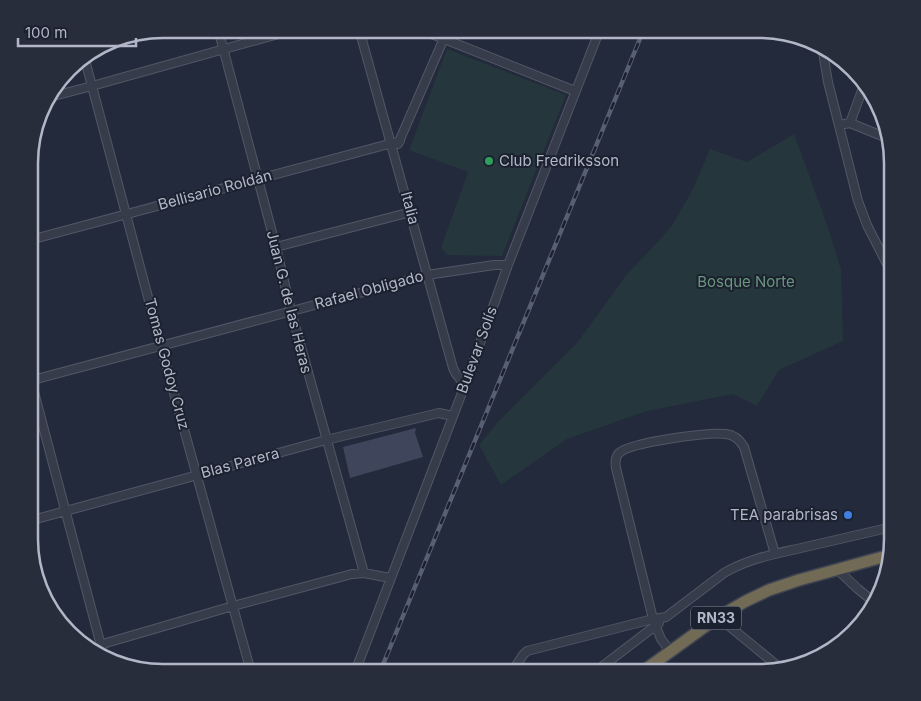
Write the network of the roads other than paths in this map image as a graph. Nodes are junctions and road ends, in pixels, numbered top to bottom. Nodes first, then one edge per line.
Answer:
1 (221, 38) edge
2 (265, 38) edge
3 (362, 38) edge
4 (596, 38) edge
5 (444, 39) joint
6 (224, 50) junction
7 (824, 56) edge
8 (86, 64) edge
9 (92, 86) junction
10 (575, 91) junction
11 (862, 92) edge
12 (57, 95) edge
13 (850, 123) junction
14 (839, 125) junction
15 (880, 136) edge
16 (395, 145) junction
17 (258, 179) junction
18 (411, 212) junction
19 (127, 214) junction
20 (38, 238) edge
21 (276, 247) junction
22 (884, 258) edge
23 (508, 265) junction
24 (427, 274) junction
25 (291, 311) junction
26 (161, 346) junction
27 (38, 376) edge
28 (465, 385) junction
29 (38, 408) edge
30 (453, 416) junction
31 (326, 440) junction
32 (197, 475) junction
33 (66, 511) junction
34 (38, 519) edge
35 (883, 529) edge
36 (775, 554) junction
37 (882, 557) edge
38 (838, 570) junction
39 (364, 573) junction
40 (390, 578) junction
41 (869, 598) edge
42 (233, 606) junction
43 (666, 616) junction
44 (718, 617) junction
45 (653, 619) junction
46 (656, 627) junction
47 (100, 644) junction
48 (97, 645) edge
49 (101, 648) edge
50 (670, 651) junction
51 (773, 662) edge
52 (249, 663) edge
53 (358, 663) edge
54 (519, 664) edge
55 (606, 664) edge
56 (653, 664) edge

1 - 6 street, Juan G. de las Heras
2 - 6 street
3 - 16 street, Italia
4 - 10 street, Bulevar Solís
5 - 10 street
5 - 16 street
6 - 9 street
6 - 17 street, Juan G. de las Heras
7 - 14 street
8 - 9 street, Tomas Godoy Cruz
9 - 12 street
9 - 19 street, Tomas Godoy Cruz
10 - 23 street, Bulevar Solís
11 - 13 street
13 - 14 street
13 - 15 street
14 - 22 street
16 - 17 street, Bellisario Roldán
16 - 18 street, Italia
17 - 19 street, Bellisario Roldán
17 - 21 street, Juan G. de las Heras
18 - 21 street
18 - 24 street, Italia
19 - 20 street, Bellisario Roldán
19 - 26 street, Tomas Godoy Cruz
21 - 25 street, Juan G. de las Heras
23 - 24 street, Rafael Obligado
23 - 28 street, Bulevar Solís
24 - 25 street, Rafael Obligado
24 - 28 street, Italia
25 - 26 street, Rafael Obligado
25 - 31 street, Juan G. de las Heras
26 - 27 street, Rafael Obligado
26 - 32 street, Tomas Godoy Cruz
28 - 30 street, Bulevar Solís
29 - 33 street
30 - 31 street, Blas Parera
30 - 40 street, Bulevar Solís
31 - 32 street, Blas Parera
31 - 39 street, Juan G. de las Heras
32 - 33 street, Blas Parera
32 - 42 street, Tomas Godoy Cruz
33 - 34 street, Blas Parera
33 - 47 street
35 - 36 street
36 - 43 street
36 - 45 street
37 - 38 highway, RN33
38 - 41 street
38 - 44 highway, RN33
39 - 40 street
39 - 42 street
40 - 53 street, Bulevar Solís
42 - 47 street
42 - 52 street, Tomas Godoy Cruz
43 - 45 street
43 - 46 street
44 - 50 highway, RN33
44 - 51 street
45 - 46 street
45 - 54 street
46 - 50 street
46 - 55 street
47 - 48 street
47 - 49 street
50 - 56 highway, RN33

